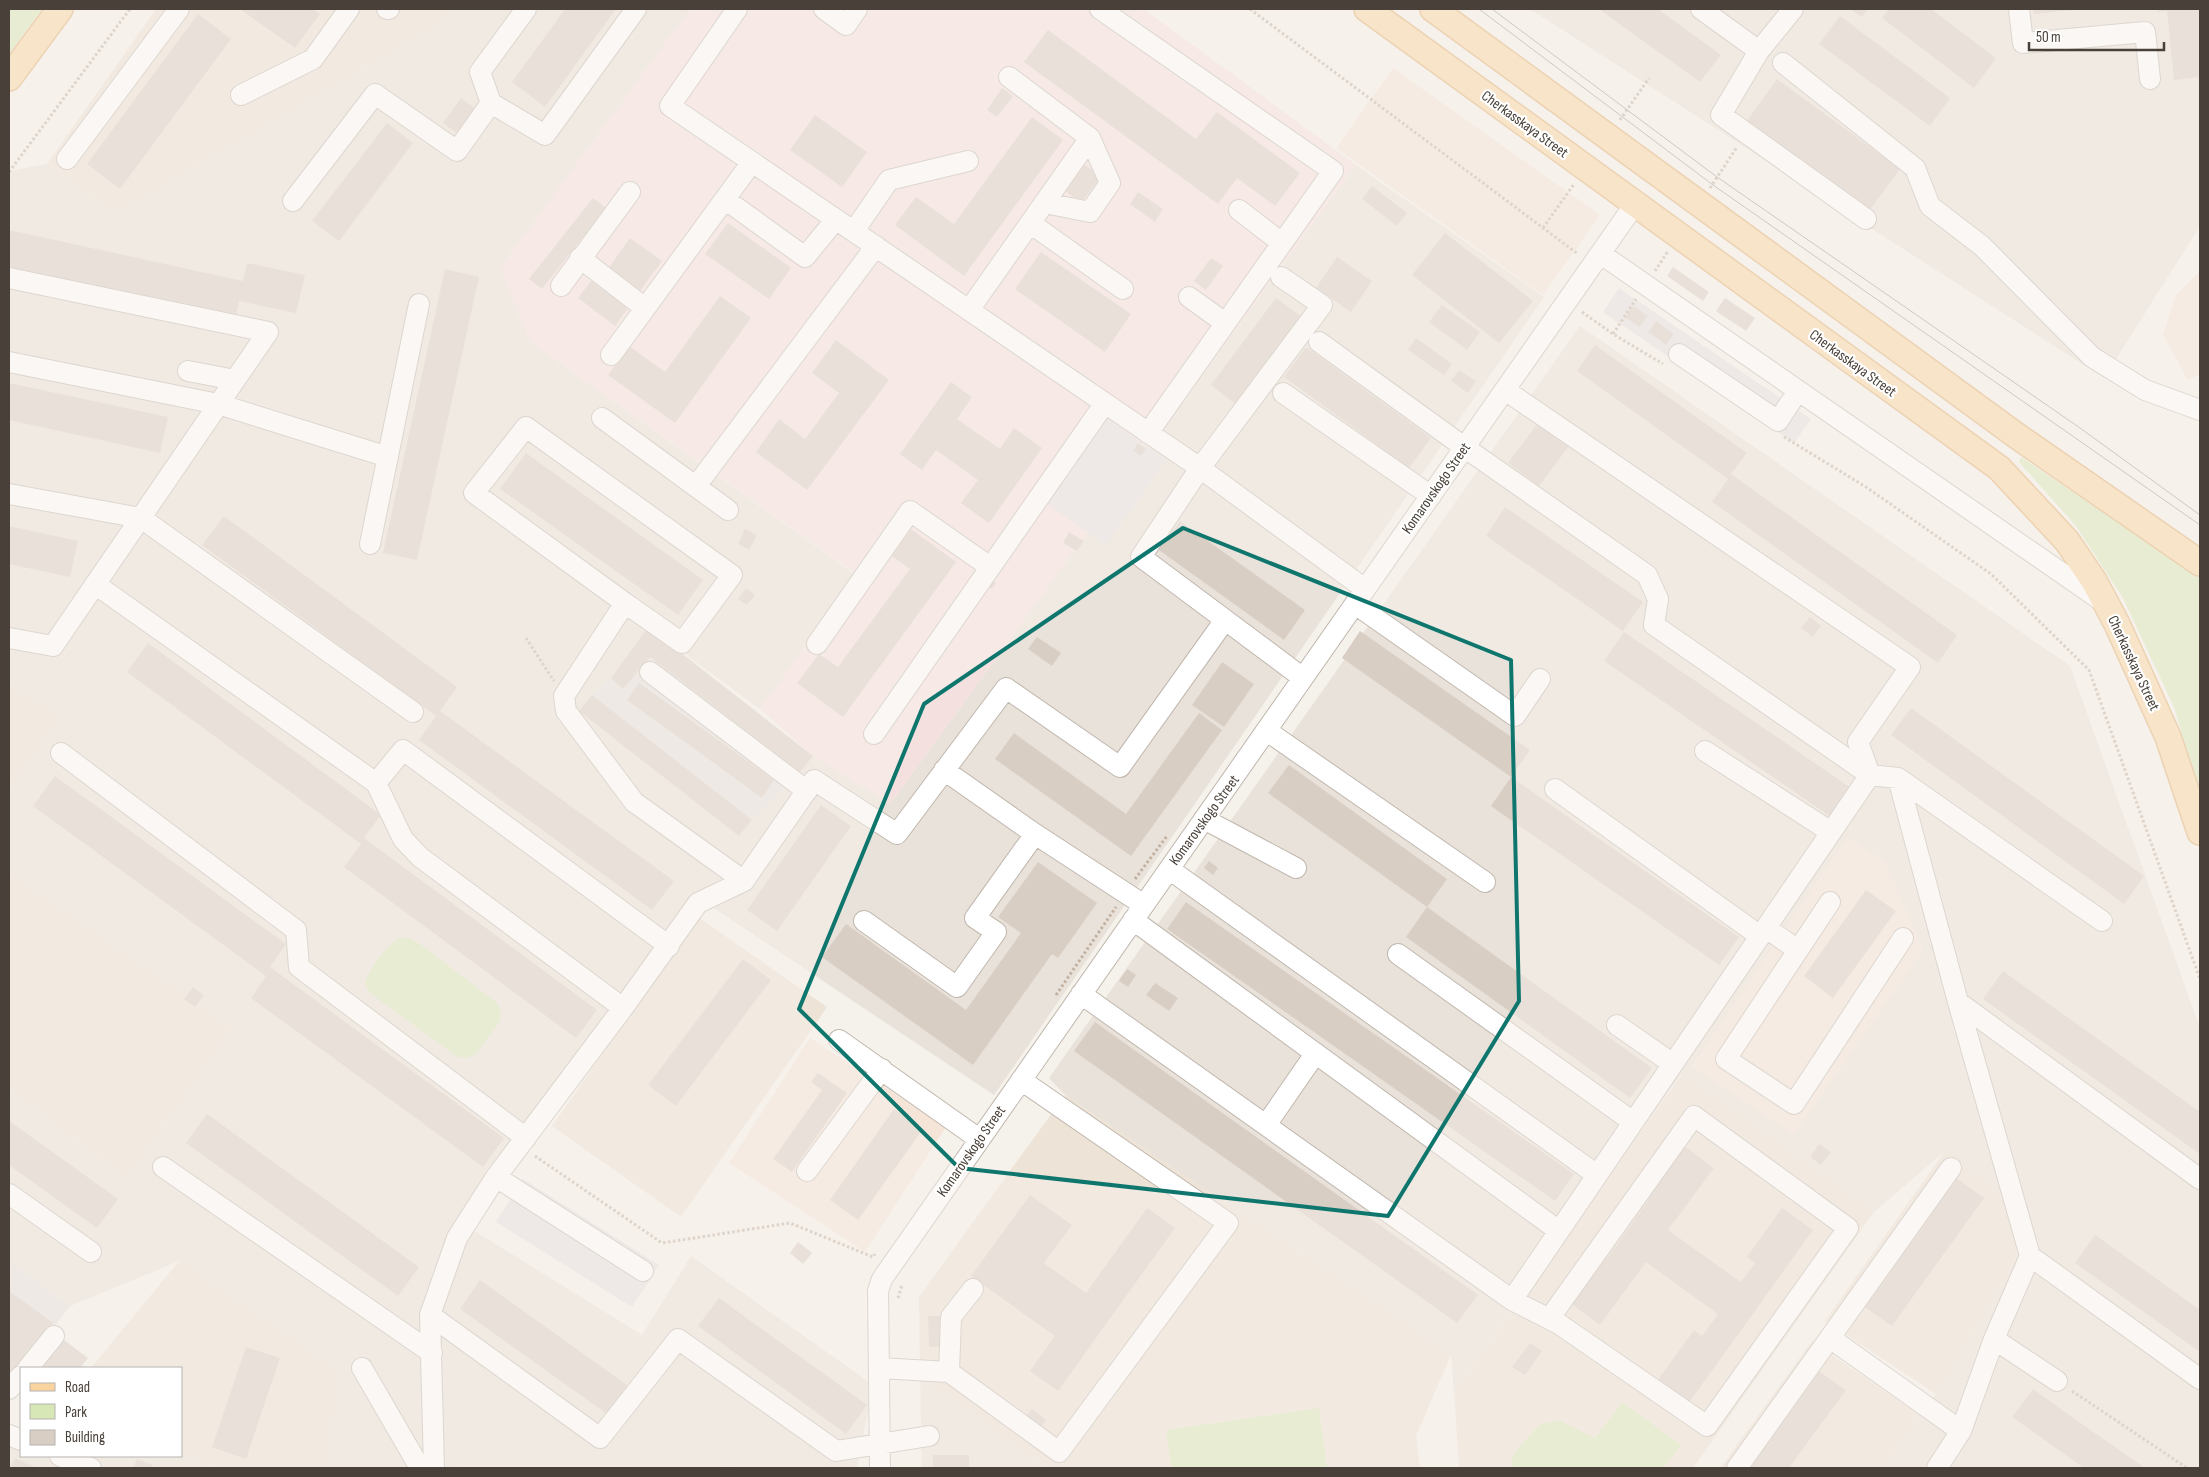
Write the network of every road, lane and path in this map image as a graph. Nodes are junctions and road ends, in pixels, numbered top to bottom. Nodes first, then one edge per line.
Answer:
1 (60, 9) edge
2 (130, 9) edge
3 (179, 9) edge
4 (349, 9) edge
5 (526, 9) edge
6 (636, 9) edge
7 (738, 9) edge
8 (824, 9) edge
9 (857, 9) edge
10 (1100, 9) edge
11 (1250, 9) edge
12 (1367, 9) edge
13 (1434, 9) edge
14 (1701, 9) edge
15 (1793, 9) edge
16 (2019, 9) edge
17 (1759, 52) junction
18 (1783, 63) dead end
19 (1009, 77) dead end
20 (9, 78) edge
21 (2150, 79) dead end
22 (241, 95) dead end
23 (491, 103) junction
24 (1090, 138) junction
25 (66, 159) dead end
26 (968, 161) dead end
27 (752, 162) junction
28 (9, 172) edge
29 (1656, 172) junction
30 (630, 192) dead end
31 (726, 200) junction
32 (293, 201) dead end
33 (1045, 203) junction
34 (1635, 204) junction
35 (1239, 210) dead end
36 (836, 219) junction
37 (1866, 219) dead end
38 (1030, 223) junction
39 (854, 232) junction
40 (1282, 242) junction
41 (876, 246) junction
42 (1602, 254) junction
43 (580, 258) junction
44 (1280, 277) dead end
45 (9, 278) edge
46 (561, 286) dead end
47 (1646, 286) junction
48 (1124, 289) dead end
49 (1189, 297) dead end
50 (419, 304) dead end
51 (646, 308) junction
52 (969, 310) junction
53 (1580, 311) dead end
54 (1225, 323) junction
55 (1613, 334) junction
56 (1319, 342) dead end
57 (611, 354) dead end
58 (1671, 359) joint
59 (9, 362) edge
60 (188, 371) dead end
61 (235, 380) junction
62 (1505, 390) junction
63 (1798, 391) junction
64 (1283, 393) dead end
65 (1105, 403) junction
66 (218, 404) junction
67 (2200, 410) edge
68 (602, 418) dead end
69 (1148, 433) junction
70 (1782, 436) dead end
71 (1464, 447) junction
72 (388, 457) junction
73 (1200, 468) junction
74 (696, 486) junction
75 (9, 494) edge
76 (1430, 496) junction
77 (728, 510) dead end
78 (141, 518) junction
79 (370, 544) dead end
80 (2200, 563) edge
81 (990, 567) junction
82 (95, 584) junction
83 (1360, 596) junction
84 (625, 603) junction
85 (2107, 604) junction
86 (1225, 620) junction
87 (9, 638) edge
88 (526, 638) dead end
89 (817, 644) dead end
90 (650, 672) dead end
91 (1303, 678) junction
92 (1540, 678) dead end
93 (564, 696) junction
94 (413, 712) dead end
95 (1267, 731) junction
96 (874, 734) dead end
97 (1705, 751) dead end
98 (61, 753) dead end
99 (944, 770) junction
100 (1870, 774) junction
101 (1898, 778) junction
102 (376, 783) junction
103 (1555, 789) dead end
104 (807, 791) junction
105 (1204, 819) junction
106 (1831, 832) junction
107 (2200, 832) edge
108 (1035, 834) junction
109 (1296, 868) dead end
110 (1169, 869) junction
111 (744, 881) junction
112 (1485, 882) dead end
113 (1830, 902) dead end
114 (1138, 912) junction
115 (864, 921) dead end
116 (2102, 922) dead end
117 (1763, 932) junction
118 (1903, 938) dead end
119 (669, 946) junction
120 (1798, 950) junction
121 (1398, 954) dead end
122 (2200, 979) edge
123 (1081, 994) junction
124 (1958, 1002) junction
125 (623, 1008) junction
126 (1617, 1024) dead end
127 (839, 1040) dead end
128 (1315, 1054) junction
129 (1673, 1064) junction
130 (882, 1069) junction
131 (1021, 1080) junction
132 (1633, 1122) junction
133 (1266, 1125) junction
134 (526, 1138) junction
135 (979, 1139) junction
136 (163, 1166) dead end
137 (1951, 1168) dead end
138 (807, 1171) dead end
139 (1597, 1175) junction
140 (496, 1177) junction
141 (2200, 1179) edge
142 (9, 1194) edge
143 (1560, 1231) junction
144 (91, 1252) dead end
145 (2030, 1256) junction
146 (643, 1271) dead end
147 (908, 1277) dead end
148 (973, 1289) dead end
149 (1512, 1300) junction
150 (896, 1303) dead end
151 (430, 1316) junction
152 (1549, 1319) junction
153 (54, 1336) dead end
154 (1830, 1338) junction
155 (1994, 1339) junction
156 (432, 1353) junction
157 (29, 1367) edge
158 (362, 1368) dead end
159 (878, 1368) junction
160 (948, 1372) junction
161 (20, 1377) edge
162 (2200, 1379) edge
163 (2057, 1381) joint
164 (9, 1389) edge
165 (1961, 1431) junction
166 (929, 1436) dead end
167 (880, 1443) junction
168 (63, 1457) edge
169 (91, 1468) edge
170 (420, 1468) edge
171 (434, 1468) edge
172 (880, 1468) edge
173 (1737, 1468) edge
174 (1937, 1468) edge
175 (2187, 1468) edge

1 - 20 main road
2 - 28 path
3 - 25 street
4 - 22 street
5 - 23 street
6 - 23 street
7 - 27 street
8 - 9 street
10 - 40 street
11 - 42 path
12 - 34 main road, Cherkasskaya Street
13 - 29 main road
14 - 17 street
15 - 17 street
16 - 21 street
17 - 37 street
18 - 67 street
19 - 24 street
23 - 32 street
24 - 33 street
24 - 33 street
26 - 39 street
27 - 31 street
27 - 36 street
29 - 34 main road
29 - 80 main road
30 - 43 street
31 - 36 street
31 - 51 street
33 - 38 street
34 - 42 street, Komarovskogo Street
34 - 85 main road, Cherkasskaya Street
35 - 40 street
36 - 39 street
38 - 48 street
38 - 52 street
39 - 41 street
40 - 54 street
41 - 52 street
41 - 74 street
42 - 47 street
42 - 62 street, Komarovskogo Street
43 - 46 street
43 - 51 street
44 - 73 street
45 - 61 street
47 - 55 path
47 - 63 street
49 - 54 street
50 - 72 street
51 - 57 street
52 - 65 street
53 - 55 path
54 - 69 street
55 - 58 path
56 - 71 street
58 - 63 street
59 - 66 street
60 - 61 street
61 - 66 street
62 - 71 street, Komarovskogo Street
62 - 100 street
63 - 85 street
64 - 76 street
65 - 69 street
65 - 81 street
66 - 72 street
66 - 78 street
68 - 74 street
69 - 73 street
70 - 122 path
71 - 76 street, Komarovskogo Street
71 - 100 street
72 - 79 street
73 - 83 street
73 - 86 street
74 - 77 street
75 - 78 street
76 - 83 street, Komarovskogo Street
78 - 82 street
78 - 94 street
81 - 89 street
81 - 96 street
82 - 87 street
82 - 102 street
83 - 91 street, Komarovskogo Street
83 - 92 street
84 - 84 street
84 - 93 street
85 - 107 main road, Cherkasskaya Street
86 - 91 street
86 - 99 street
88 - 93 path
90 - 104 street
91 - 95 street, Komarovskogo Street
93 - 111 street
95 - 105 street, Komarovskogo Street
95 - 112 street
97 - 106 street
98 - 134 street
99 - 104 street
99 - 108 street
100 - 101 street
100 - 106 street
101 - 116 street
101 - 124 street
102 - 119 street
102 - 125 street
103 - 117 street
104 - 111 street
105 - 109 street
105 - 110 street, Komarovskogo Street
106 - 117 street
108 - 114 street
108 - 115 street
110 - 114 street, Komarovskogo Street
110 - 139 street
111 - 119 street
113 - 120 street
114 - 123 street, Komarovskogo Street
114 - 128 street
117 - 120 street
117 - 129 street
118 - 120 street
119 - 125 street
121 - 132 street
123 - 131 street, Komarovskogo Street
123 - 133 street
124 - 141 street
124 - 145 street
125 - 134 street
126 - 129 street
127 - 130 street
128 - 133 street
128 - 143 street
129 - 132 street
130 - 135 street
130 - 138 street
131 - 135 street, Komarovskogo Street
131 - 160 street
132 - 139 street
133 - 149 street
134 - 140 street
135 - 159 street, Komarovskogo Street
136 - 156 street
137 - 154 street
139 - 143 street
140 - 146 street
140 - 151 street
142 - 144 street
143 - 149 street
145 - 155 street
145 - 162 street
147 - 150 path
148 - 160 street
149 - 152 street
151 - 156 street
151 - 167 street
152 - 152 street
153 - 157 street
154 - 165 street
154 - 173 street
155 - 163 street
155 - 165 street
156 - 171 street
158 - 170 street
159 - 160 street
159 - 167 street, Komarovskogo Street
161 - 164 street
163 - 175 path
165 - 174 street
166 - 167 street
167 - 172 street, Komarovskogo Street
168 - 169 street

